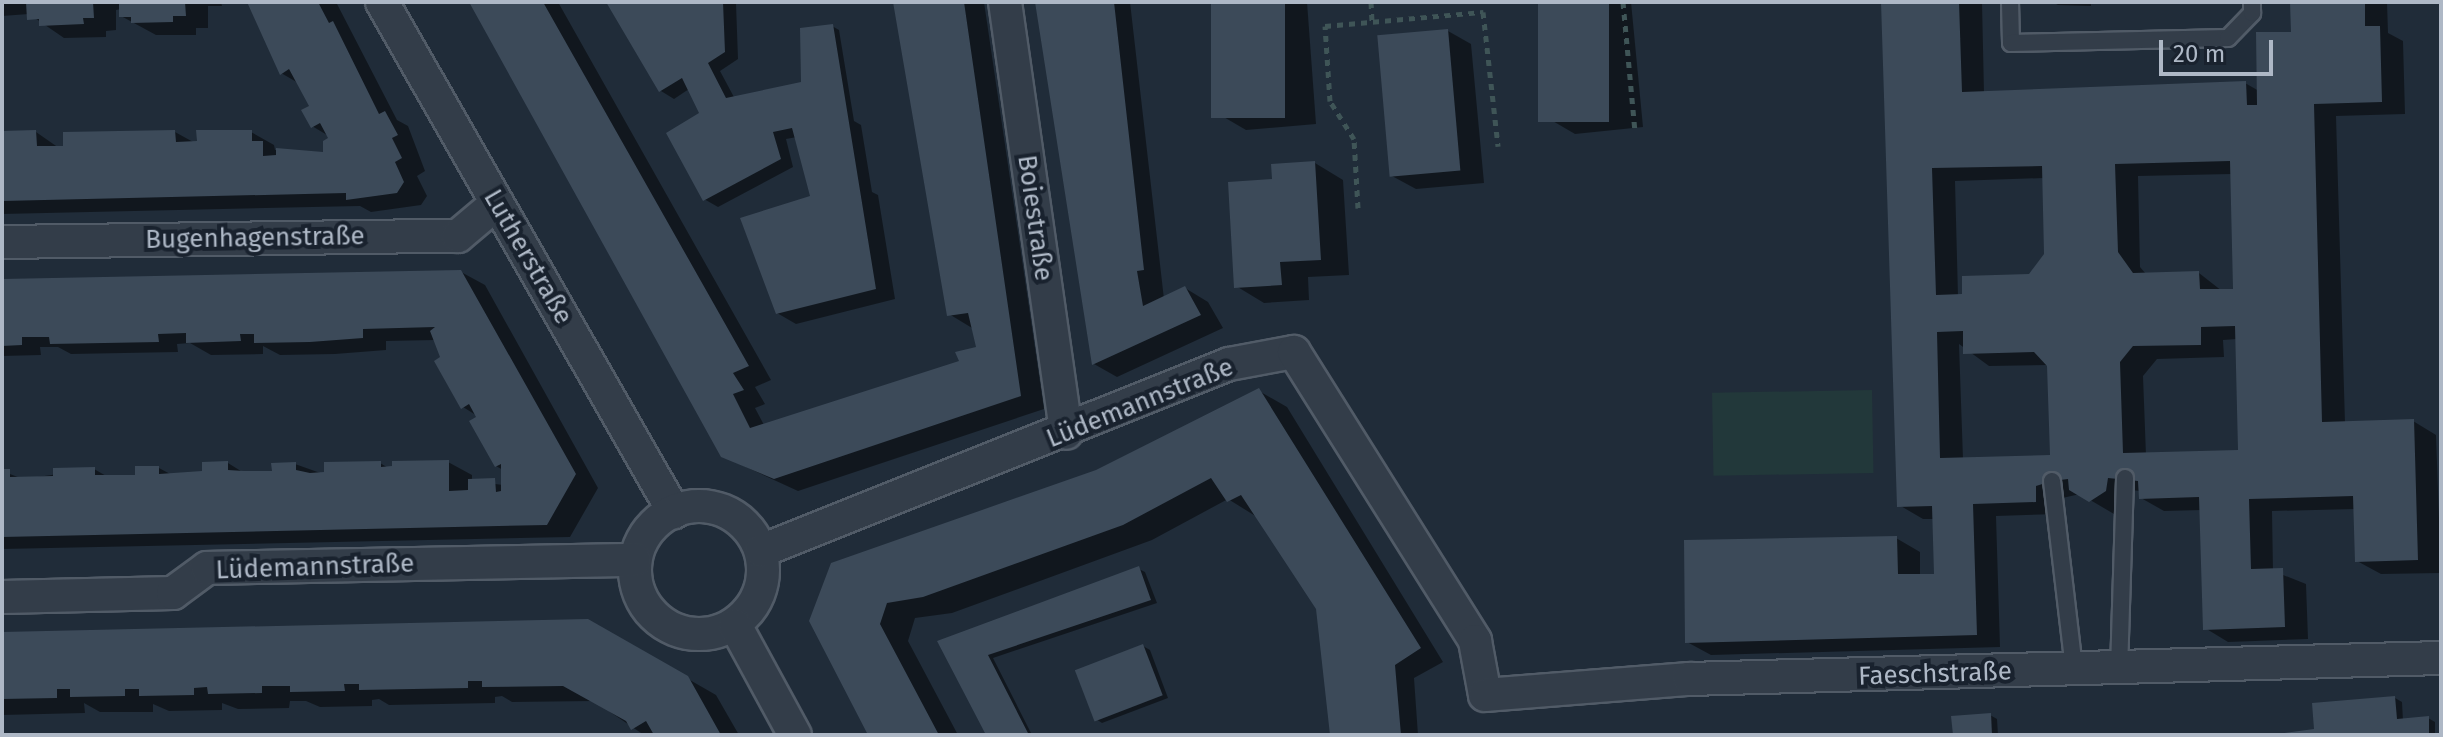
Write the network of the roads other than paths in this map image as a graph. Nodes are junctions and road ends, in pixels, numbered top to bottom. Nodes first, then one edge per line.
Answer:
1 (382, 2) edge
2 (1005, 2) edge
3 (2010, 2) edge
4 (2252, 2) edge
5 (497, 203) junction
6 (2, 242) edge
7 (1066, 433) junction
8 (2125, 478) dead end
9 (2052, 481) dead end
10 (674, 512) junction
11 (761, 551) junction
12 (635, 560) junction
13 (2, 597) edge
14 (735, 625) junction
15 (1475, 641) joint
16 (2441, 658) edge
17 (2074, 669) junction
18 (2119, 670) junction
19 (795, 735) edge

1 - 5 street, Lutherstraße
2 - 7 street, Boiestraße
3 - 4 lane
5 - 6 street, Bugenhagenstraße
5 - 10 street, Lutherstraße
7 - 11 street, Lüdemannstraße
7 - 15 street, Lüdemannstraße
8 - 18 lane
9 - 17 lane
10 - 11 street
10 - 12 street
11 - 14 street
12 - 13 street, Lüdemannstraße
12 - 14 street
14 - 19 street
15 - 17 street, Faeschstraße
16 - 18 street, Faeschstraße
17 - 18 street, Faeschstraße

